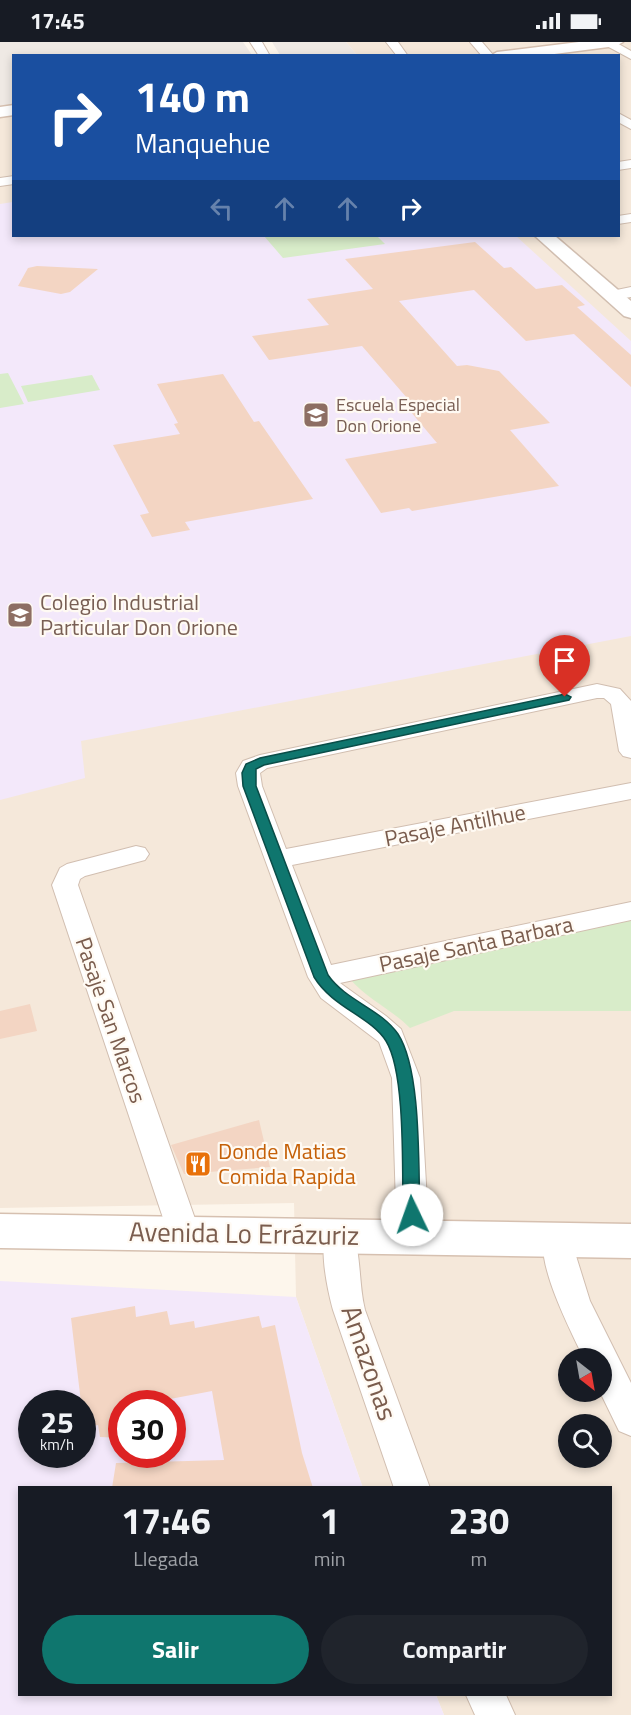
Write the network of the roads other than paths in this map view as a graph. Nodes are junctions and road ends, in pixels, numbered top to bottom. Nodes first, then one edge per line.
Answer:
1 (392, 42) edge
2 (476, 42) edge
3 (616, 42) edge
4 (609, 43) edge
5 (562, 44) edge
6 (401, 54) edge
7 (487, 54) edge
8 (508, 54) edge
9 (631, 56) edge
10 (545, 237) edge
11 (622, 293) edge
12 (631, 312) edge
13 (631, 751) edge
14 (631, 791) edge
15 (136, 854) dead end
16 (278, 859) junction
17 (631, 911) edge
18 (322, 977) junction
19 (0, 1231) edge
20 (184, 1233) junction
21 (339, 1235) junction
22 (413, 1237) junction
23 (557, 1239) junction
24 (631, 1241) edge
25 (596, 1348) edge
26 (612, 1381) edge
27 (631, 1420) edge
28 (411, 1486) edge
29 (486, 1696) edge
30 (495, 1715) edge

1 - 6 street
2 - 7 street
3 - 4 main road
4 - 5 main road
4 - 9 street
5 - 8 main road
10 - 11 main road
11 - 12 main road
13 - 16 street
14 - 16 street, Pasaje Antilhue
15 - 20 street, Pasaje San Marcos
16 - 18 street
17 - 18 street, Pasaje Santa Barbara
18 - 22 street
19 - 20 main road, Avenida Lo Errázuriz
20 - 21 main road, Avenida Lo Errázuriz
21 - 22 main road, Avenida Lo Errázuriz
21 - 28 street, Amazonas
22 - 23 main road, Avenida Lo Errázuriz
23 - 24 main road, Avenida Lo Errázuriz
23 - 25 street
26 - 27 street
29 - 30 street

